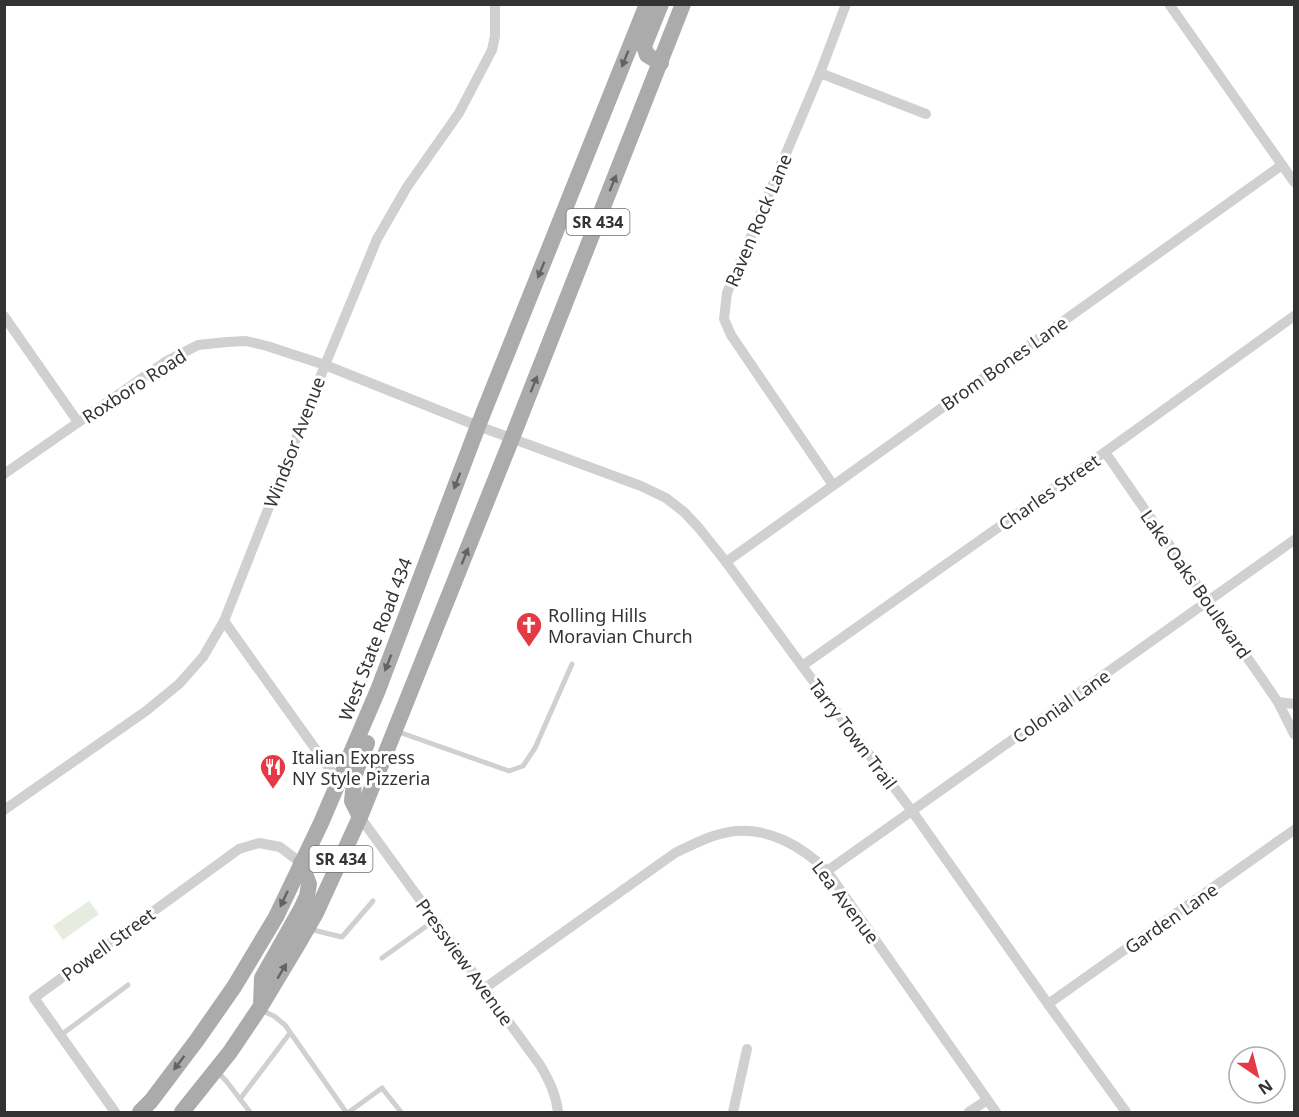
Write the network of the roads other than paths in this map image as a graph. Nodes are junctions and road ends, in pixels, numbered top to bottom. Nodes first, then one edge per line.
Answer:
1 (495, 4) edge
2 (647, 4) edge
3 (660, 4) edge
4 (683, 4) edge
5 (846, 4) edge
6 (1169, 4) edge
7 (661, 63) junction
8 (820, 73) junction
9 (926, 114) dead end
10 (1282, 165) junction
11 (1294, 182) edge
12 (4, 316) edge
13 (1294, 316) edge
14 (325, 365) junction
15 (78, 422) junction
16 (478, 426) junction
17 (512, 438) junction
18 (1105, 452) junction
19 (4, 474) edge
20 (833, 485) junction
21 (1294, 540) edge
22 (726, 562) junction
23 (1208, 602) junction
24 (224, 621) junction
25 (572, 664) dead end
26 (802, 666) junction
27 (378, 690) junction
28 (1278, 702) junction
29 (1294, 704) edge
30 (394, 730) junction
31 (1294, 734) edge
32 (339, 782) junction
33 (4, 810) edge
34 (912, 811) junction
35 (360, 817) junction
36 (1294, 830) edge
37 (301, 863) junction
38 (826, 871) junction
39 (373, 901) dead end
40 (435, 920) junction
41 (307, 928) junction
42 (382, 958) dead end
43 (128, 985) dead end
44 (485, 988) junction
45 (1048, 1004) junction
46 (260, 1008) junction
47 (290, 1033) junction
48 (61, 1035) junction
49 (747, 1049) dead end
50 (216, 1070) junction
51 (240, 1099) junction
52 (987, 1100) junction
53 (116, 1113) edge
54 (140, 1113) edge
55 (182, 1113) edge
56 (250, 1113) edge
57 (348, 1113) edge
58 (401, 1113) edge
59 (558, 1113) edge
60 (733, 1113) edge
61 (969, 1113) edge
62 (996, 1113) edge
63 (1126, 1113) edge

1 - 14 street, Windsor Avenue
2 -> 16 main road, West State Road 434 / SR 434
3 - 7 main road
4 - 7 main road, SR 434
5 - 8 street, Raven Rock Lane
6 - 10 street
17 -> 7 main road, SR 434
8 - 9 street
8 - 20 street, Raven Rock Lane
10 - 11 street
10 - 20 street, Brom Bones Lane
12 - 15 street
13 - 18 street, Charles Street
14 - 15 street, Roxboro Road
14 - 16 street, Roxboro Road
14 - 24 street, Windsor Avenue
15 - 19 street, Roxboro Road
16 - 17 street, Roxboro Road
16 -> 27 main road, West State Road 434 / SR 434
17 - 22 street, Tarry Town Trail
30 -> 17 main road, SR 434
18 - 23 street, Lake Oaks Boulevard
18 - 26 street, Charles Street
20 - 22 street, Brom Bones Lane
21 - 23 street, Colonial Lane
22 - 26 street, Tarry Town Trail
23 - 28 street, Lake Oaks Boulevard
23 - 34 street, Colonial Lane
24 - 32 street
24 - 33 street, Windsor Avenue
25 - 30 lane
26 - 34 street, Tarry Town Trail
27 - 32 main road, West State Road 434 / SR 434
27 - 35 main road
28 - 29 street
28 - 31 street
30 - 35 main road, SR 434
32 - 37 main road, West State Road 434 / SR 434
34 - 38 street, Colonial Lane
34 - 45 street, Tarry Town Trail
35 - 40 street, Pressview Avenue
35 - 41 main road, SR 434
36 - 45 street, Garden Lane
37 - 46 main road
37 - 48 street, Powell Street
37 -> 54 main road, West State Road 434 / SR 434
38 - 44 street, Lea Avenue
38 - 52 street, Lea Avenue
39 - 41 lane
40 - 42 lane
40 - 44 street, Pressview Avenue
46 -> 41 main road, SR 434
43 - 48 lane
44 - 59 street, Pressview Avenue
45 - 63 street, Tarry Town Trail
46 - 47 lane
46 - 50 main road, SR 434
47 - 51 lane
47 - 57 lane
48 - 53 street, Powell Street
49 - 60 street
50 - 51 lane
50 - 55 main road, SR 434
51 - 56 lane
52 - 61 street
52 - 62 street, Lea Avenue
57 - 58 lane

